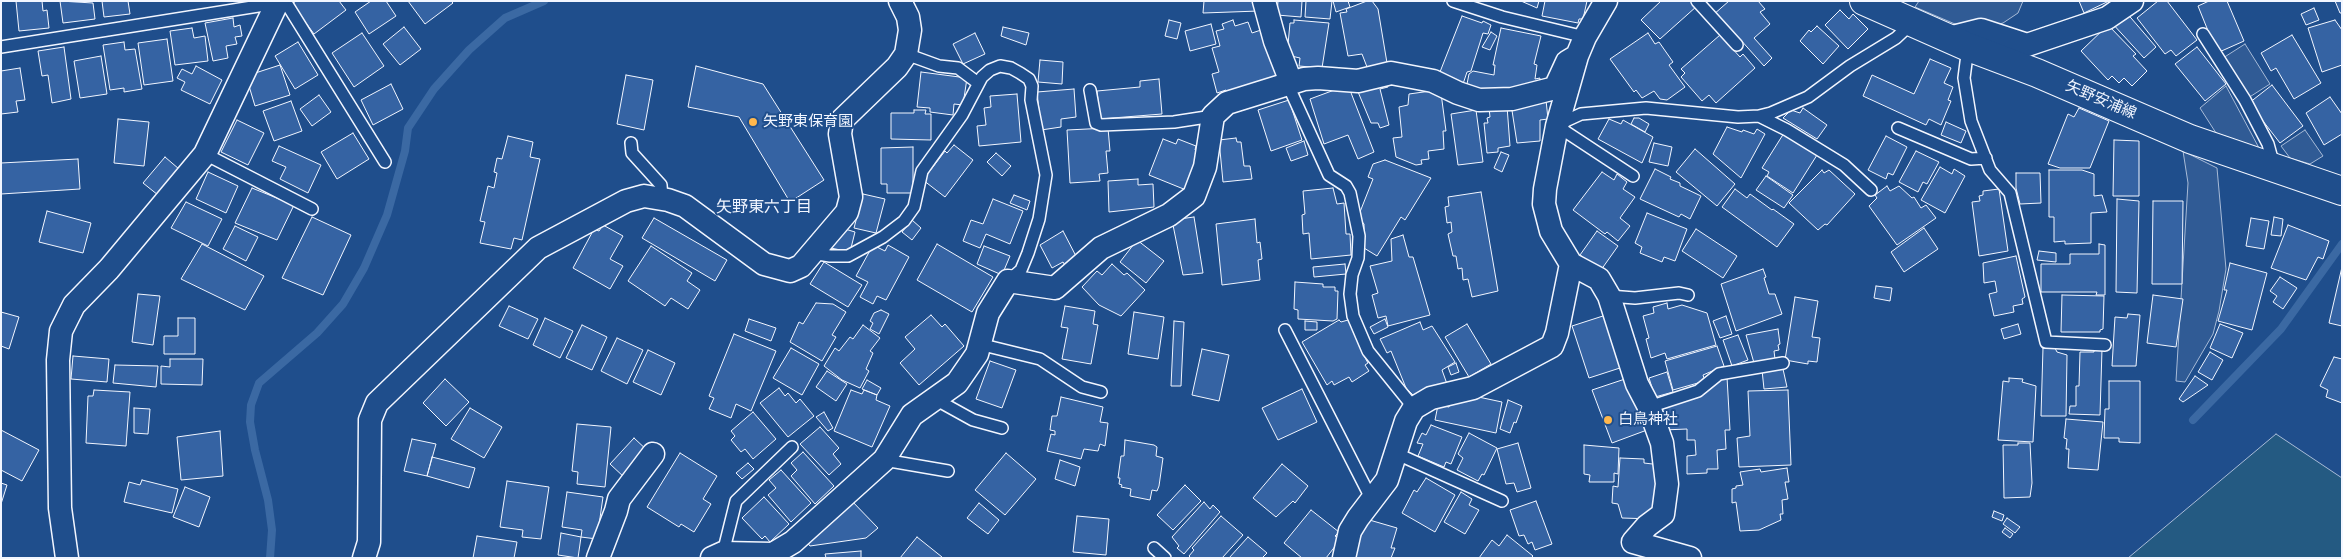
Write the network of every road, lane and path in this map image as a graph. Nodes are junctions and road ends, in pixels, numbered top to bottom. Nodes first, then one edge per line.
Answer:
1 (900, 1) edge
2 (1264, 1) edge
3 (1453, 1) edge
4 (1606, 1) edge
5 (1698, 1) edge
6 (1864, 1) edge
7 (2132, 1) edge
8 (280, 2) edge
9 (1912, 24) junction
10 (2204, 34) dead end
11 (1959, 42) junction
12 (1737, 45) dead end
13 (1581, 46) junction
14 (1, 47) edge
15 (906, 54) junction
16 (1289, 82) junction
17 (978, 83) junction
18 (1090, 90) dead end
19 (1213, 116) junction
20 (1760, 116) junction
21 (1557, 126) junction
22 (1898, 128) dead end
23 (631, 143) dead end
24 (205, 154) junction
25 (1986, 158) junction
26 (385, 162) dead end
27 (2274, 166) junction
28 (1633, 176) dead end
29 (1871, 190) dead end
30 (2342, 191) edge
31 (662, 199) junction
32 (312, 209) dead end
33 (812, 253) junction
34 (1571, 264) junction
35 (1008, 281) junction
36 (1688, 295) dead end
37 (1609, 296) junction
38 (1284, 330) dead end
39 (979, 344) junction
40 (2105, 345) dead end
41 (1783, 363) dead end
42 (1101, 392) dead end
43 (935, 398) junction
44 (1649, 407) junction
45 (1414, 408) junction
46 (1002, 428) dead end
47 (792, 447) dead end
48 (1395, 453) junction
49 (653, 454) dead end
50 (884, 460) junction
51 (948, 471) dead end
52 (1372, 500) junction
53 (1502, 501) dead end
54 (1154, 548) dead end
55 (717, 555) edge
56 (67, 558) edge
57 (364, 558) edge
58 (598, 558) edge
59 (1164, 558) edge
60 (1344, 558) edge
61 (1690, 558) edge

1 - 15 street
2 - 16 street
3 - 13 lane
4 - 13 street
5 - 12 lane
6 - 9 main road, 矢野安浦線
7 - 11 street
8 - 14 lane
8 - 24 street
8 - 26 lane
9 - 11 main road, 矢野安浦線
9 - 20 lane
10 - 27 lane
11 - 25 lane
11 - 27 main road, 矢野安浦線
13 - 16 street
13 - 21 street
15 - 17 lane
15 - 33 street
16 - 19 street
16 - 45 lane
17 - 33 lane
17 - 35 lane
18 - 19 lane
19 - 35 street
20 - 21 lane
20 - 29 lane
21 - 28 lane
21 - 34 street
22 - 25 lane
23 - 31 lane
24 - 32 lane
24 - 56 street
25 - 40 lane
27 - 30 main road, 矢野安浦線
31 - 33 street
31 - 57 street
34 - 37 street
34 - 45 street
35 - 39 street
36 - 37 lane
37 - 44 street
38 - 52 lane
39 - 42 lane
39 - 43 street
41 - 44 lane
43 - 46 lane
43 - 50 street
44 - 61 street
45 - 48 street
47 - 55 lane
48 - 52 street
48 - 53 lane
49 - 58 street
50 - 51 lane
50 - 55 street
52 - 60 street
54 - 59 lane

